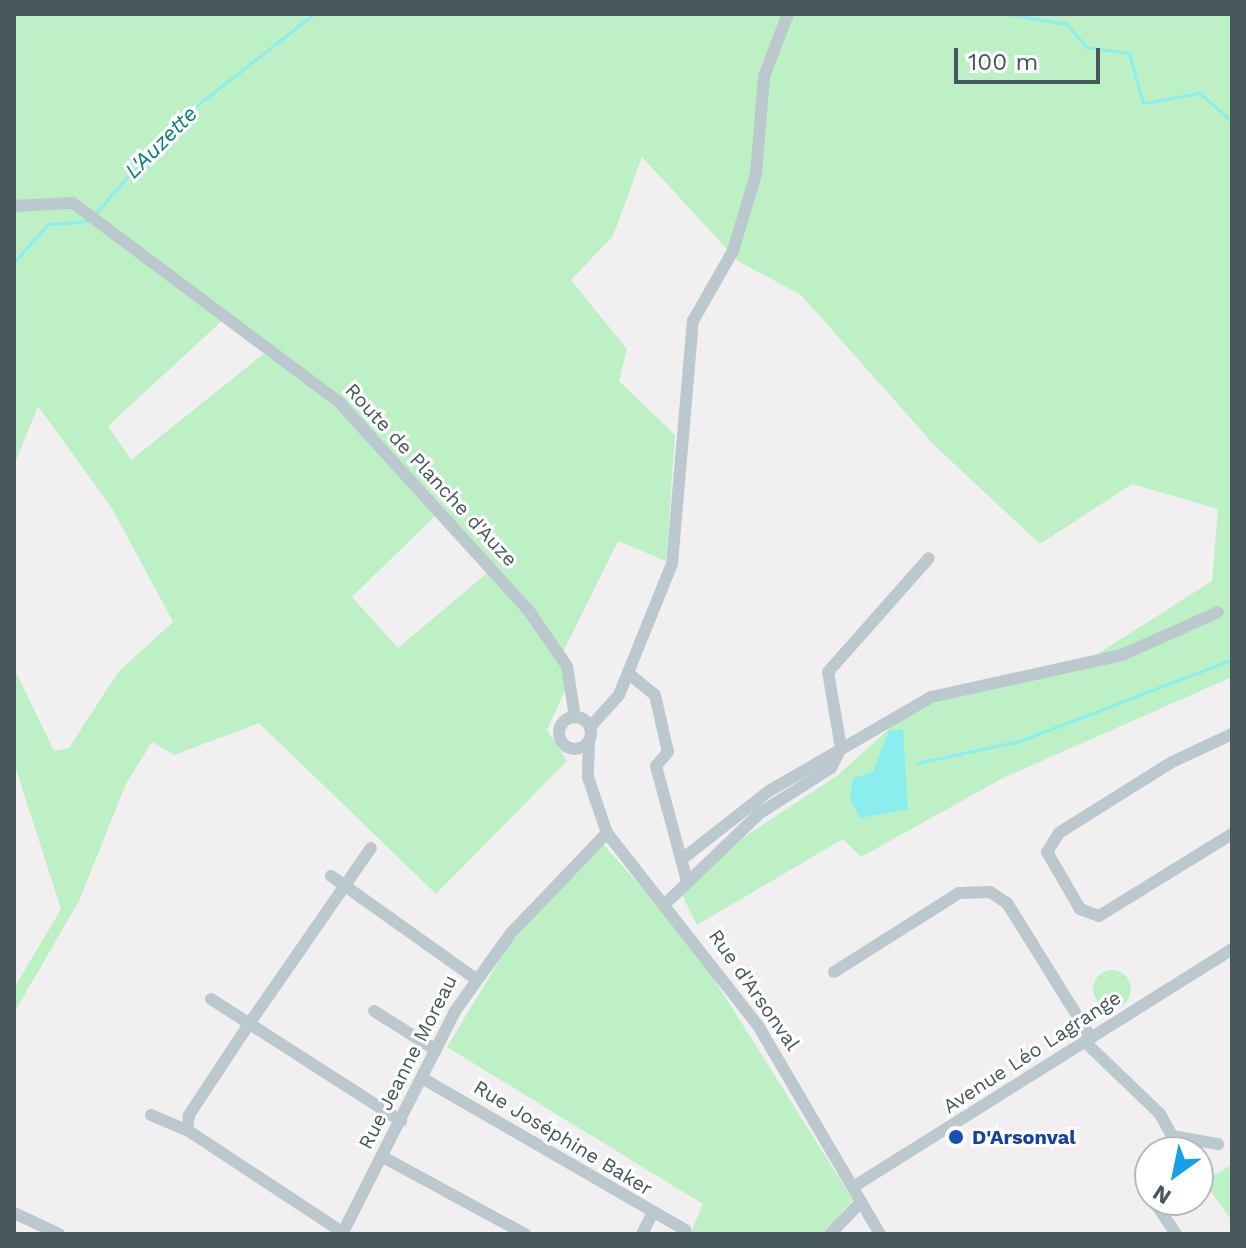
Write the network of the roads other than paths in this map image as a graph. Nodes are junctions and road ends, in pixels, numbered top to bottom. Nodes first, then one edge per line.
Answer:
1 (788, 14) edge
2 (14, 206) edge
3 (929, 558) dead end
4 (1218, 612) dead end
5 (629, 674) junction
6 (575, 717) junction
7 (590, 727) junction
8 (1232, 734) edge
9 (589, 742) junction
10 (568, 748) junction
11 (841, 748) junction
12 (588, 777) junction
13 (607, 833) junction
14 (1232, 834) edge
15 (371, 848) dead end
16 (681, 860) junction
17 (331, 876) dead end
18 (687, 881) junction
19 (346, 886) junction
20 (665, 904) junction
21 (1232, 949) edge
22 (834, 972) dead end
23 (476, 979) junction
24 (211, 999) dead end
25 (374, 1011) dead end
26 (249, 1024) junction
27 (1088, 1040) junction
28 (436, 1050) junction
29 (422, 1078) junction
30 (151, 1115) dead end
31 (401, 1121) junction
32 (187, 1130) junction
33 (1172, 1136) edge
34 (1214, 1143) edge
35 (1218, 1144) dead end
36 (383, 1157) junction
37 (853, 1187) junction
38 (861, 1202) junction
39 (14, 1213) edge
40 (652, 1214) junction
41 (1164, 1216) edge
42 (685, 1230) dead end
43 (343, 1233) edge
44 (59, 1234) edge
45 (525, 1234) edge
46 (642, 1234) edge
47 (830, 1234) edge
48 (880, 1234) edge
49 (1176, 1234) edge

1 - 5 street
2 - 6 street, Route de Planche d'Auze
3 - 11 street
4 - 11 street
5 - 7 street
5 - 16 street
6 - 7 street
6 - 10 street
7 - 9 street, Rue d'Arsonval
8 - 14 street
9 - 10 street
9 - 12 street, Rue d'Arsonval
10 - 12 street, Rue d'Arsonval
11 - 16 street
11 - 18 street
12 - 13 street, Rue d'Arsonval
13 - 20 street, Rue d'Arsonval
13 - 23 street
15 - 19 street
16 - 18 street
17 - 19 street, Rue Jeanne Moreau
18 - 20 street
19 - 23 street, Rue Jeanne Moreau
19 - 26 street
20 - 37 street, Rue d'Arsonval
21 - 27 street, Avenue Léo Lagrange
22 - 27 street
23 - 28 street, Rue Jeanne Moreau
24 - 26 street
25 - 28 street
26 - 31 street
26 - 32 street
27 - 33 street
27 - 37 street, Avenue Léo Lagrange
28 - 29 street, Rue Jeanne Moreau
29 - 31 street, Rue Jeanne Moreau
29 - 40 street, Rue Joséphine Baker
30 - 32 street
31 - 36 street, Rue Jeanne Moreau
32 - 43 street
34 - 35 street
36 - 43 street, Rue Jeanne Moreau
36 - 45 street
37 - 38 street, Rue d'Arsonval
38 - 47 street
38 - 48 street, Rue d'Arsonval
39 - 44 street
40 - 42 street, Rue Joséphine Baker
40 - 46 street
41 - 49 street

